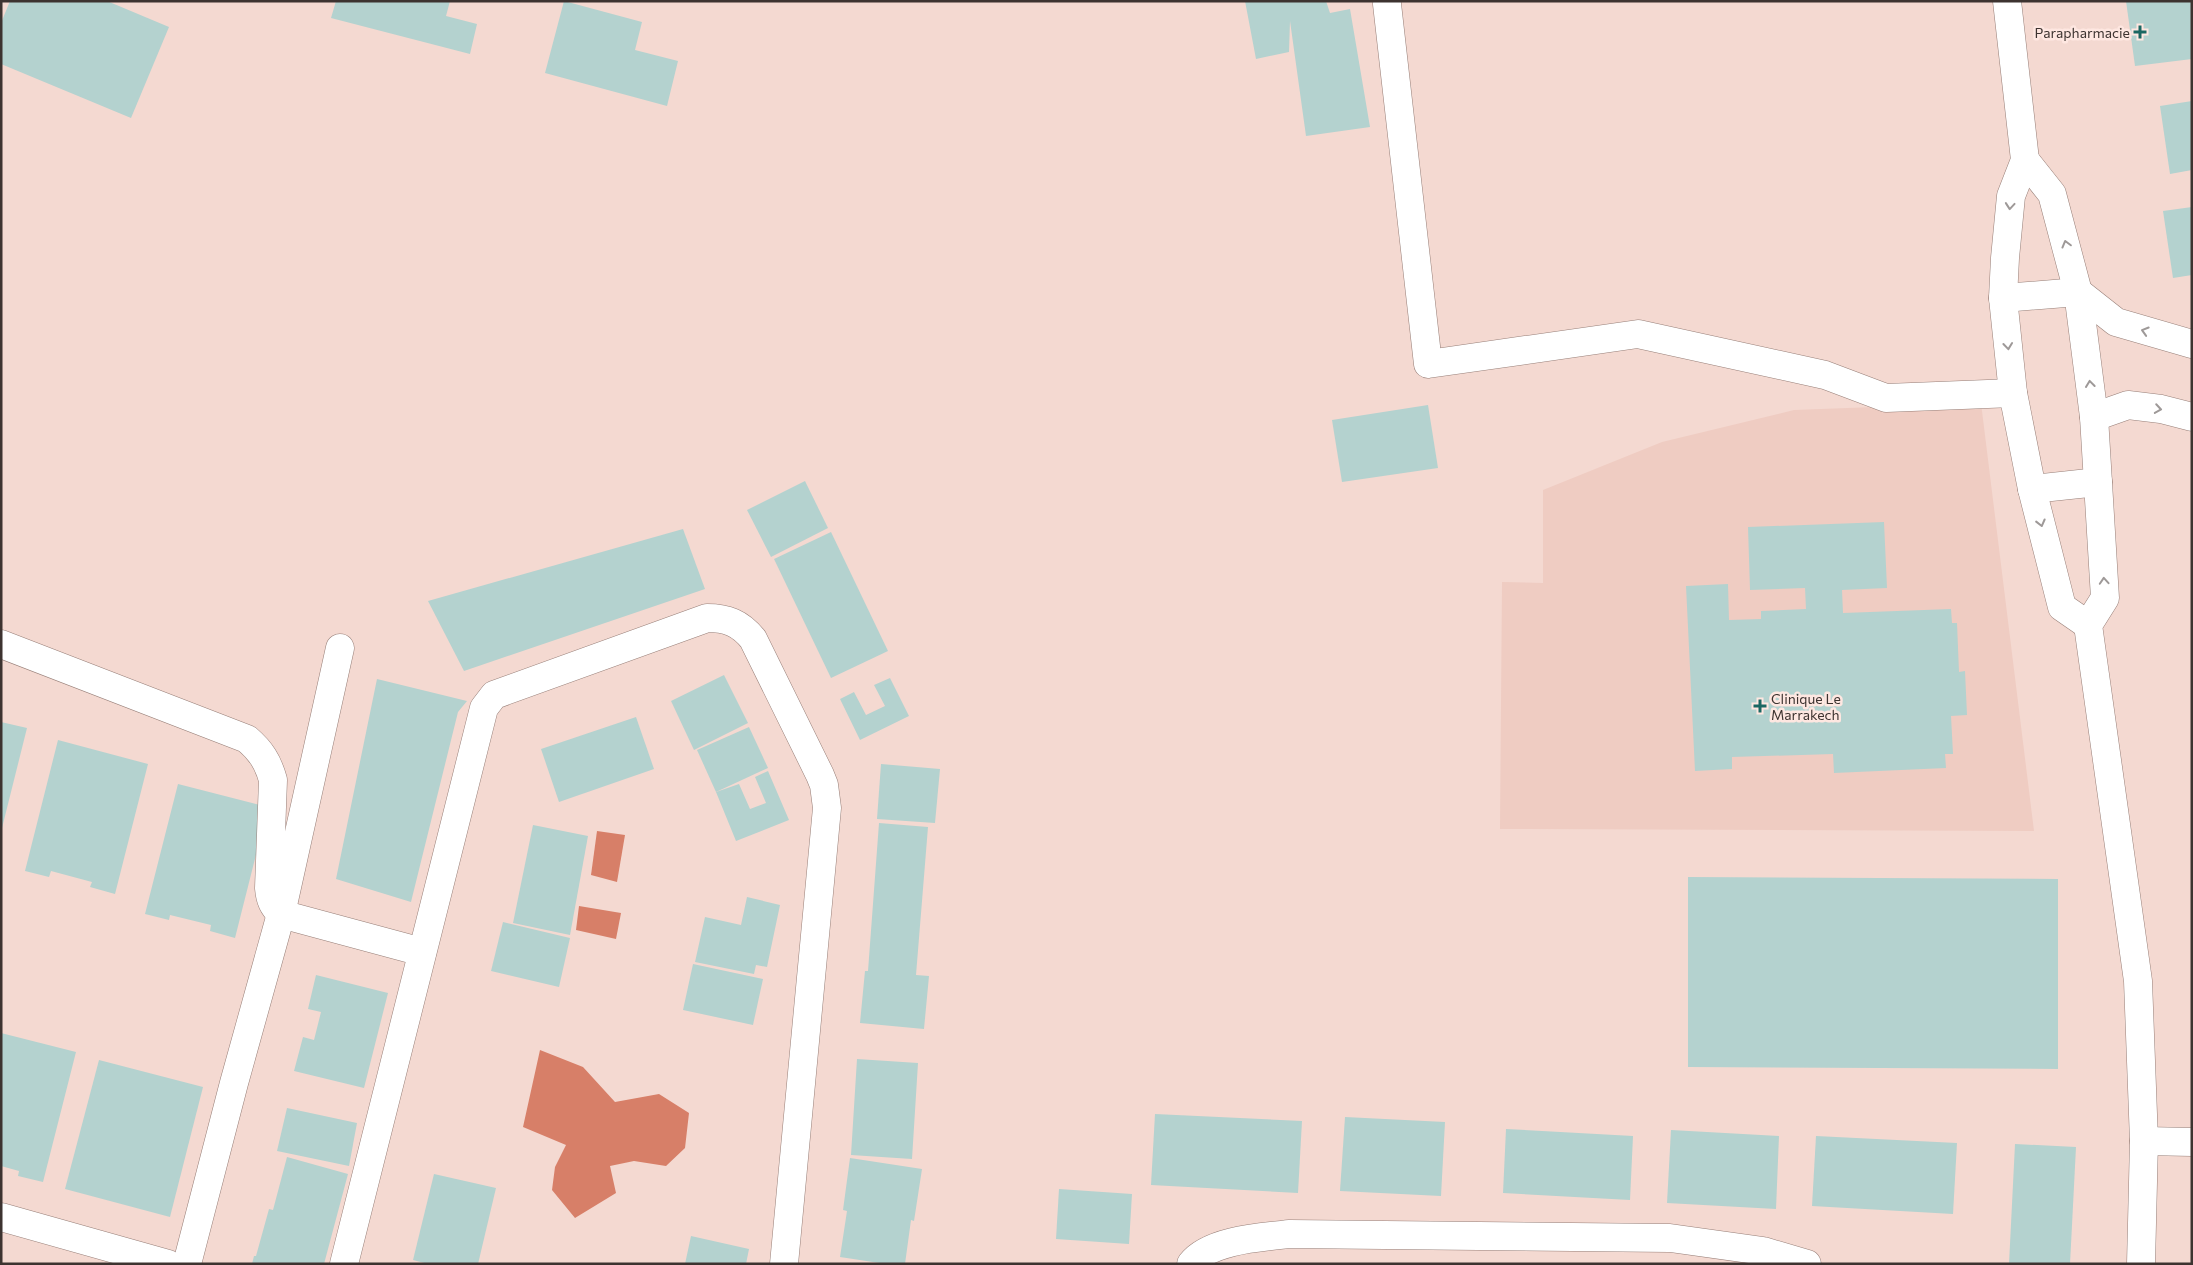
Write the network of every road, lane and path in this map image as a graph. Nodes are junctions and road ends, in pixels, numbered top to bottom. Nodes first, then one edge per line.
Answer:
1 (2007, 1) edge
2 (1387, 4) dead end
3 (2025, 160) junction
4 (2078, 292) junction
5 (2004, 298) junction
6 (2192, 344) edge
7 (2013, 393) junction
8 (2094, 417) junction
9 (2192, 417) edge
10 (2098, 482) junction
11 (2032, 489) junction
12 (2088, 625) junction
13 (1, 644) edge
14 (340, 648) dead end
15 (281, 914) junction
16 (422, 952) junction
17 (2144, 1141) junction
18 (2192, 1142) edge
19 (1, 1217) edge
20 (168, 1264) edge
21 (187, 1264) edge
22 (344, 1264) edge
23 (784, 1264) edge
24 (1191, 1264) edge
25 (1807, 1264) edge
26 (2141, 1264) edge

1 - 3 street
2 - 7 street
4 -> 3 street
3 -> 5 street
4 - 5 street
6 -> 4 street
8 -> 4 street
5 -> 7 street
7 - 11 street
8 -> 9 street
8 - 10 street
10 - 11 street
12 -> 10 street
11 -> 12 street
12 - 17 street
13 - 15 street
14 - 15 street
15 - 16 street
15 - 21 street
16 - 22 street
16 - 23 street
17 - 18 street
17 - 26 street
19 - 20 street
24 - 25 street

